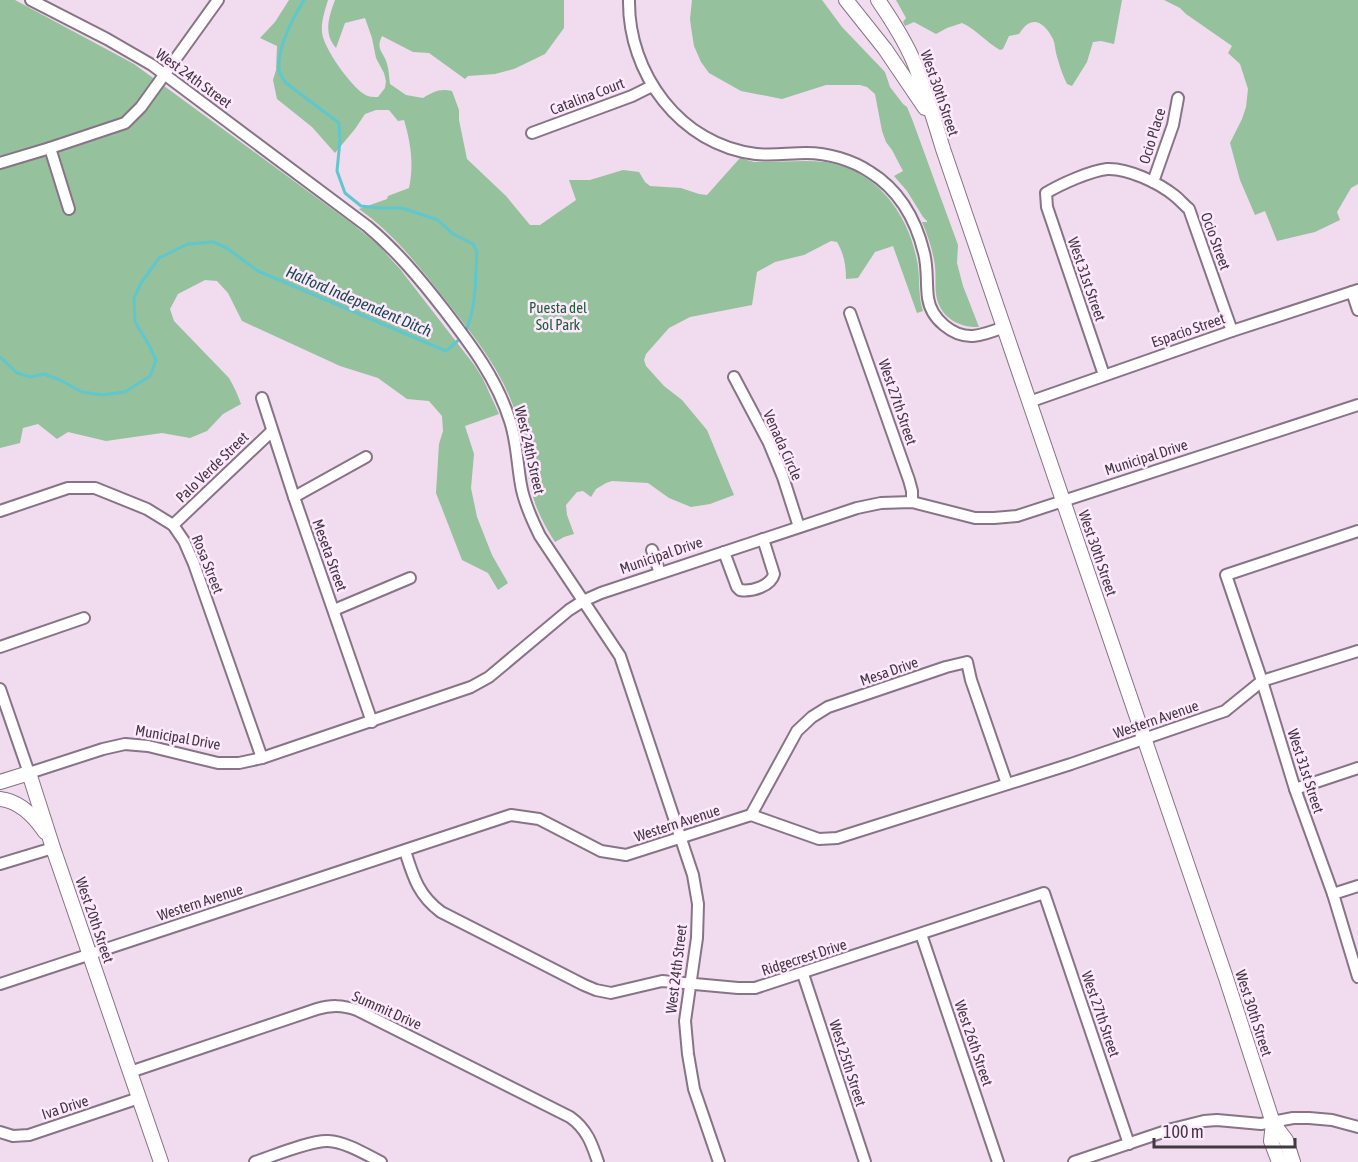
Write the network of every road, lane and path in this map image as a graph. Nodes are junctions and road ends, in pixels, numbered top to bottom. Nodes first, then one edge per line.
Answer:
1 (31, 0) edge
2 (218, 0) edge
3 (628, 0) edge
4 (846, 0) edge
5 (878, 0) edge
6 (47, 4) edge
7 (164, 74) junction
8 (652, 86) junction
9 (1178, 98) dead end
10 (532, 133) dead end
11 (50, 148) junction
12 (942, 149) junction
13 (0, 163) edge
14 (1153, 182) junction
15 (1046, 192) joint
16 (69, 209) dead end
17 (1355, 291) edge
18 (1358, 310) edge
19 (850, 313) dead end
20 (1004, 327) junction
21 (1232, 331) junction
22 (1104, 375) junction
23 (734, 377) dead end
24 (262, 398) dead end
25 (1029, 402) junction
26 (1358, 405) edge
27 (272, 430) junction
28 (366, 457) dead end
29 (294, 497) junction
30 (912, 502) junction
31 (1063, 502) junction
32 (0, 511) edge
33 (173, 525) junction
34 (799, 527) junction
35 (1358, 531) edge
36 (763, 539) junction
37 (652, 550) dead end
38 (724, 552) junction
39 (660, 573) junction
40 (410, 578) dead end
41 (583, 602) junction
42 (334, 610) junction
43 (84, 618) dead end
44 (0, 647) edge
45 (1358, 651) edge
46 (1262, 681) junction
47 (1, 692) edge
48 (372, 722) junction
49 (1144, 739) junction
50 (262, 758) junction
51 (1358, 768) edge
52 (29, 773) junction
53 (0, 782) edge
54 (1006, 784) junction
55 (1295, 789) junction
56 (0, 799) edge
57 (751, 815) junction
58 (682, 838) junction
59 (51, 843) junction
60 (405, 850) junction
61 (0, 864) edge
62 (1358, 886) edge
63 (1044, 893) joint
64 (1333, 894) junction
65 (921, 934) junction
66 (90, 955) junction
67 (803, 974) junction
68 (1358, 977) edge
69 (691, 983) junction
70 (0, 984) edge
71 (130, 1072) junction
72 (139, 1098) junction
73 (1273, 1123) junction
74 (1358, 1127) edge
75 (0, 1132) edge
76 (1129, 1143) junction
77 (161, 1162) edge
78 (255, 1162) edge
79 (381, 1162) edge
80 (598, 1162) edge
81 (719, 1162) edge
82 (865, 1162) edge
83 (998, 1162) edge
84 (1074, 1162) edge
85 (1279, 1162) edge
86 (1293, 1162) edge

1 - 6 street, West 24th Street
2 - 7 street
3 - 8 street
4 - 12 main road
5 - 12 main road, West 30th Street
6 - 7 street, West 24th Street
7 - 11 street
7 - 41 street, West 24th Street
8 - 10 street, Catalina Court
8 - 20 street
9 - 14 street, Ocio Place
11 - 13 street
11 - 16 street
12 - 20 main road, West 30th Street
14 - 15 street, Ocio Street
14 - 21 street, Ocio Street
15 - 22 street, West 31st Street
17 - 18 street
17 - 21 street, Espacio Street
19 - 30 street, West 27th Street
20 - 25 main road, West 30th Street
21 - 22 street, Espacio Street
22 - 25 street, Espacio Street
23 - 34 street, Venada Circle
24 - 27 street, Meseta Street
25 - 31 main road, West 30th Street
26 - 31 street, Municipal Drive
27 - 29 street, Meseta Street
27 - 33 street, Palo Verde Street
28 - 29 street
29 - 42 street, Meseta Street
30 - 31 street, Municipal Drive
30 - 34 street, Municipal Drive
31 - 49 main road, West 30th Street
32 - 33 street, Rosa Street
33 - 50 street, Rosa Street
34 - 36 street, Municipal Drive
35 - 46 street, West 31st Street
36 - 38 street, Municipal Drive
36 - 38 street
37 - 39 street
38 - 39 street, Municipal Drive
39 - 41 street, Municipal Drive
40 - 42 street
41 - 48 street, Municipal Drive
41 - 58 street, West 24th Street
42 - 48 street, Meseta Street
43 - 44 street
45 - 46 street, Western Avenue
46 - 49 street, Western Avenue
46 - 55 street, West 31st Street
47 - 52 street, West 20th Street
48 - 50 street, Municipal Drive
49 - 54 street, Western Avenue
49 - 73 main road, West 30th Street
50 - 52 street, Municipal Drive
51 - 55 street
52 - 53 main road, Municipal Drive
52 - 59 main road, West 20th Street
54 - 57 street, Western Avenue
54 - 57 street, Mesa Drive
55 - 64 street, West 31st Street
56 - 59 main road
57 - 58 street, Western Avenue
58 - 60 street, Western Avenue
58 - 69 street, West 24th Street
59 - 61 street
59 - 66 main road, West 20th Street
60 - 66 street, Western Avenue
60 - 69 street, Ridgecrest Drive
62 - 64 street
63 - 65 street, Ridgecrest Drive
63 - 76 street, West 27th Street
64 - 68 street, West 31st Street
65 - 67 street, Ridgecrest Drive
65 - 83 street, West 26th Street
66 - 70 street, Western Avenue
66 - 71 main road, West 20th Street
67 - 69 street, Ridgecrest Drive
67 - 82 street, West 25th Street
69 - 81 street, West 24th Street
71 - 72 main road, West 20th Street
71 - 80 street, Summit Drive
72 - 75 street, Iva Drive
72 - 77 main road, West 20th Street
73 - 74 street
73 - 76 street
73 - 85 main road
73 - 86 main road
76 - 84 street
78 - 79 street

